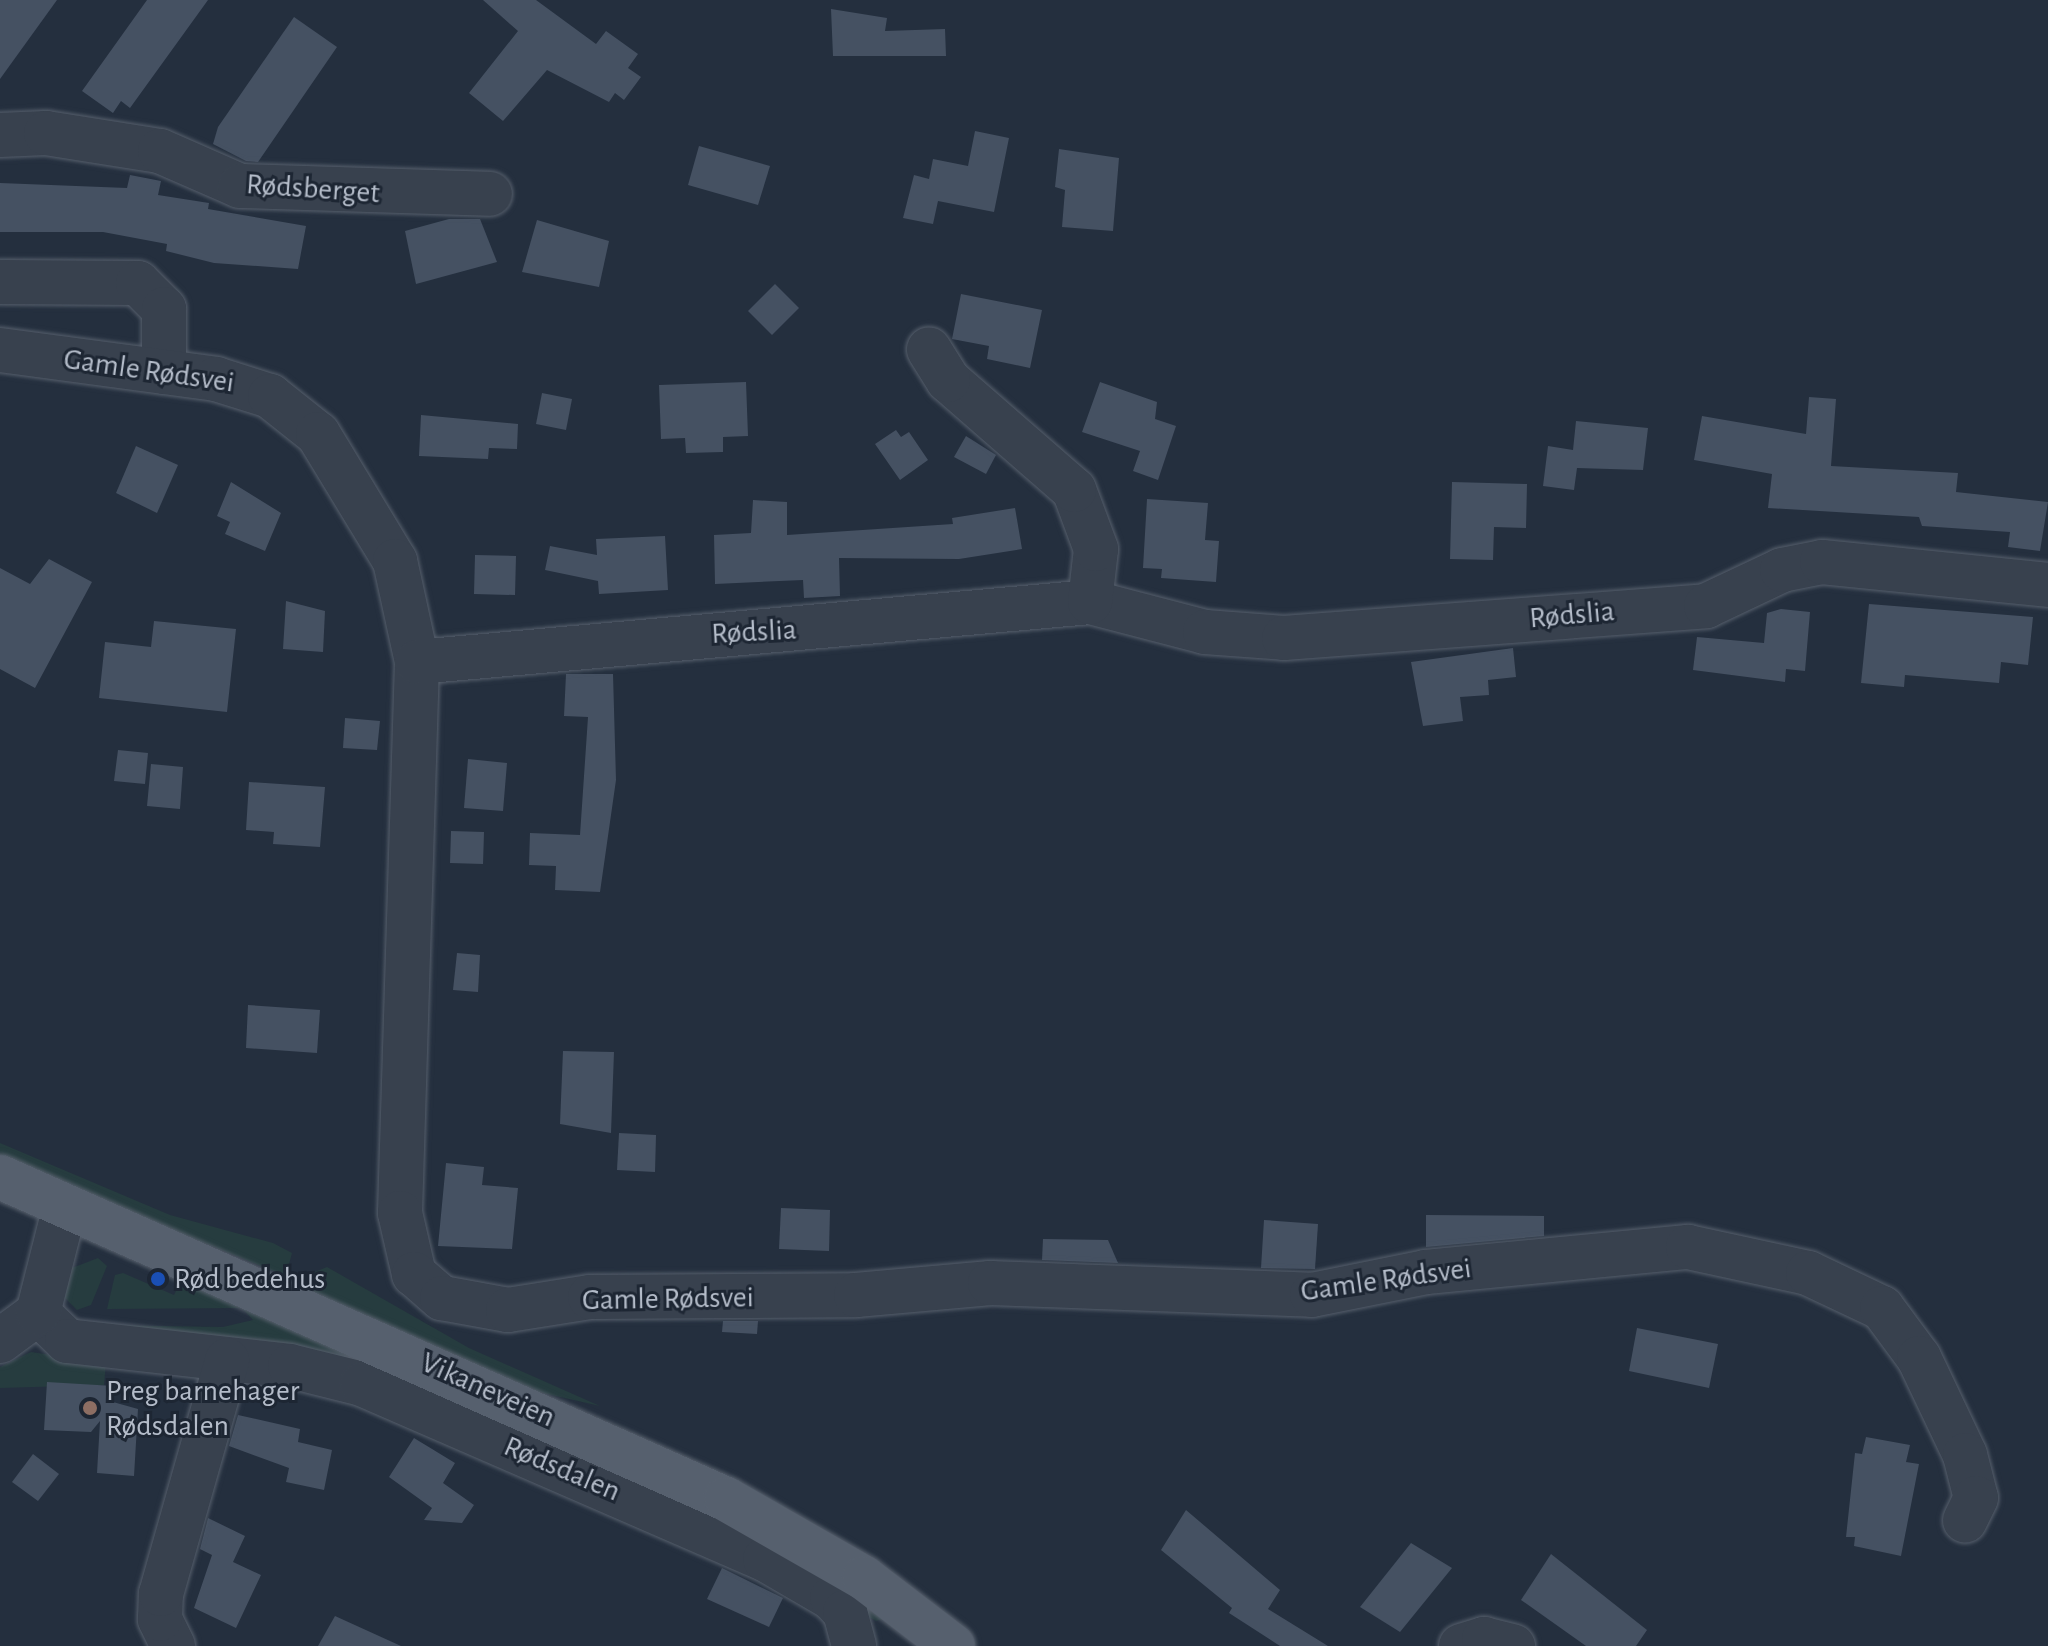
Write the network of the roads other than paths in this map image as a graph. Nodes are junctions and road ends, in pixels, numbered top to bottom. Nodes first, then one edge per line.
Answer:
1 (0, 135) edge
2 (490, 194) dead end
3 (0, 282) edge
4 (0, 350) edge
5 (929, 350) dead end
6 (164, 372) junction
7 (2048, 585) edge
8 (1090, 602) junction
9 (417, 662) junction
10 (0, 1177) edge
11 (65, 1206) junction
12 (38, 1313) junction
13 (0, 1341) edge
14 (227, 1360) junction
15 (1965, 1521) dead end
16 (173, 1646) edge
17 (854, 1646) edge
18 (953, 1646) edge
19 (1461, 1646) edge
20 (1513, 1646) edge

1 - 2 street, Rødsberget
3 - 6 street
4 - 6 street, Gamle Rødsvei
5 - 8 street
6 - 9 street, Gamle Rødsvei
7 - 8 street, Rødslia
8 - 9 street, Rødslia
9 - 15 street, Gamle Rødsvei
10 - 11 main road, Vikaneveien
11 - 12 street
11 - 18 main road, Vikaneveien
12 - 13 street
12 - 14 street, Rødsdalen
14 - 16 street
14 - 17 street, Rødsdalen
19 - 20 street

